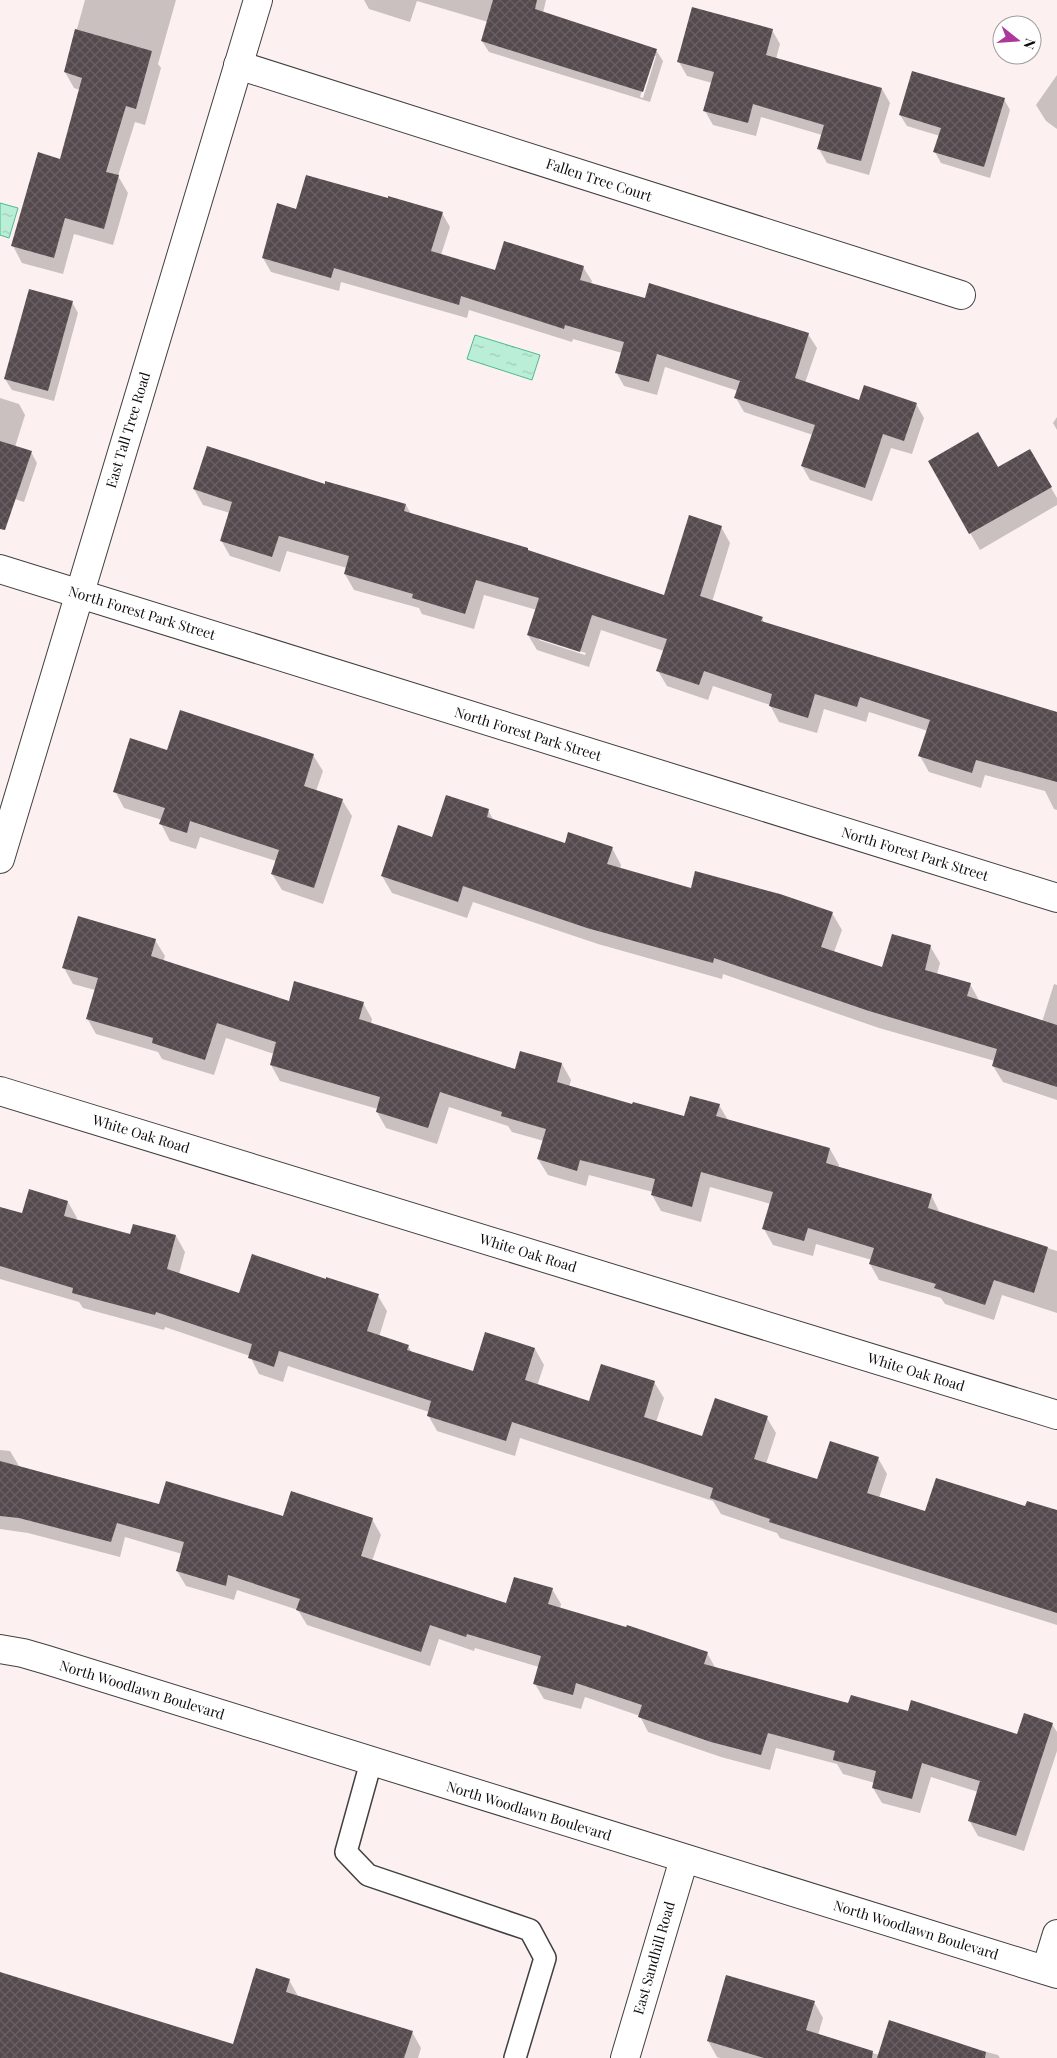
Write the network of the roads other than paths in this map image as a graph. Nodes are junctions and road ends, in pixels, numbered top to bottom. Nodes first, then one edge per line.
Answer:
1 (258, 0) edge
2 (238, 65) junction
3 (961, 295) dead end
4 (0, 569) edge
5 (79, 594) junction
6 (0, 860) edge
7 (1057, 898) edge
8 (0, 1090) edge
9 (1057, 1415) edge
10 (0, 1649) edge
11 (371, 1762) junction
12 (684, 1859) junction
13 (1057, 1934) edge
14 (1051, 1972) edge
15 (514, 2058) edge
16 (625, 2058) edge

1 - 2 street, East Tall Tree Road
2 - 3 street, Fallen Tree Court
2 - 5 street, East Tall Tree Road
4 - 5 street, North Forest Park Street
5 - 6 street, East Tall Tree Road
5 - 7 street, North Forest Park Street
8 - 9 street, White Oak Road
10 - 11 street, North Woodlawn Boulevard
11 - 12 street, North Woodlawn Boulevard
11 - 15 lane
12 - 14 street, North Woodlawn Boulevard
12 - 16 street, East Sandhill Road
13 - 14 street

